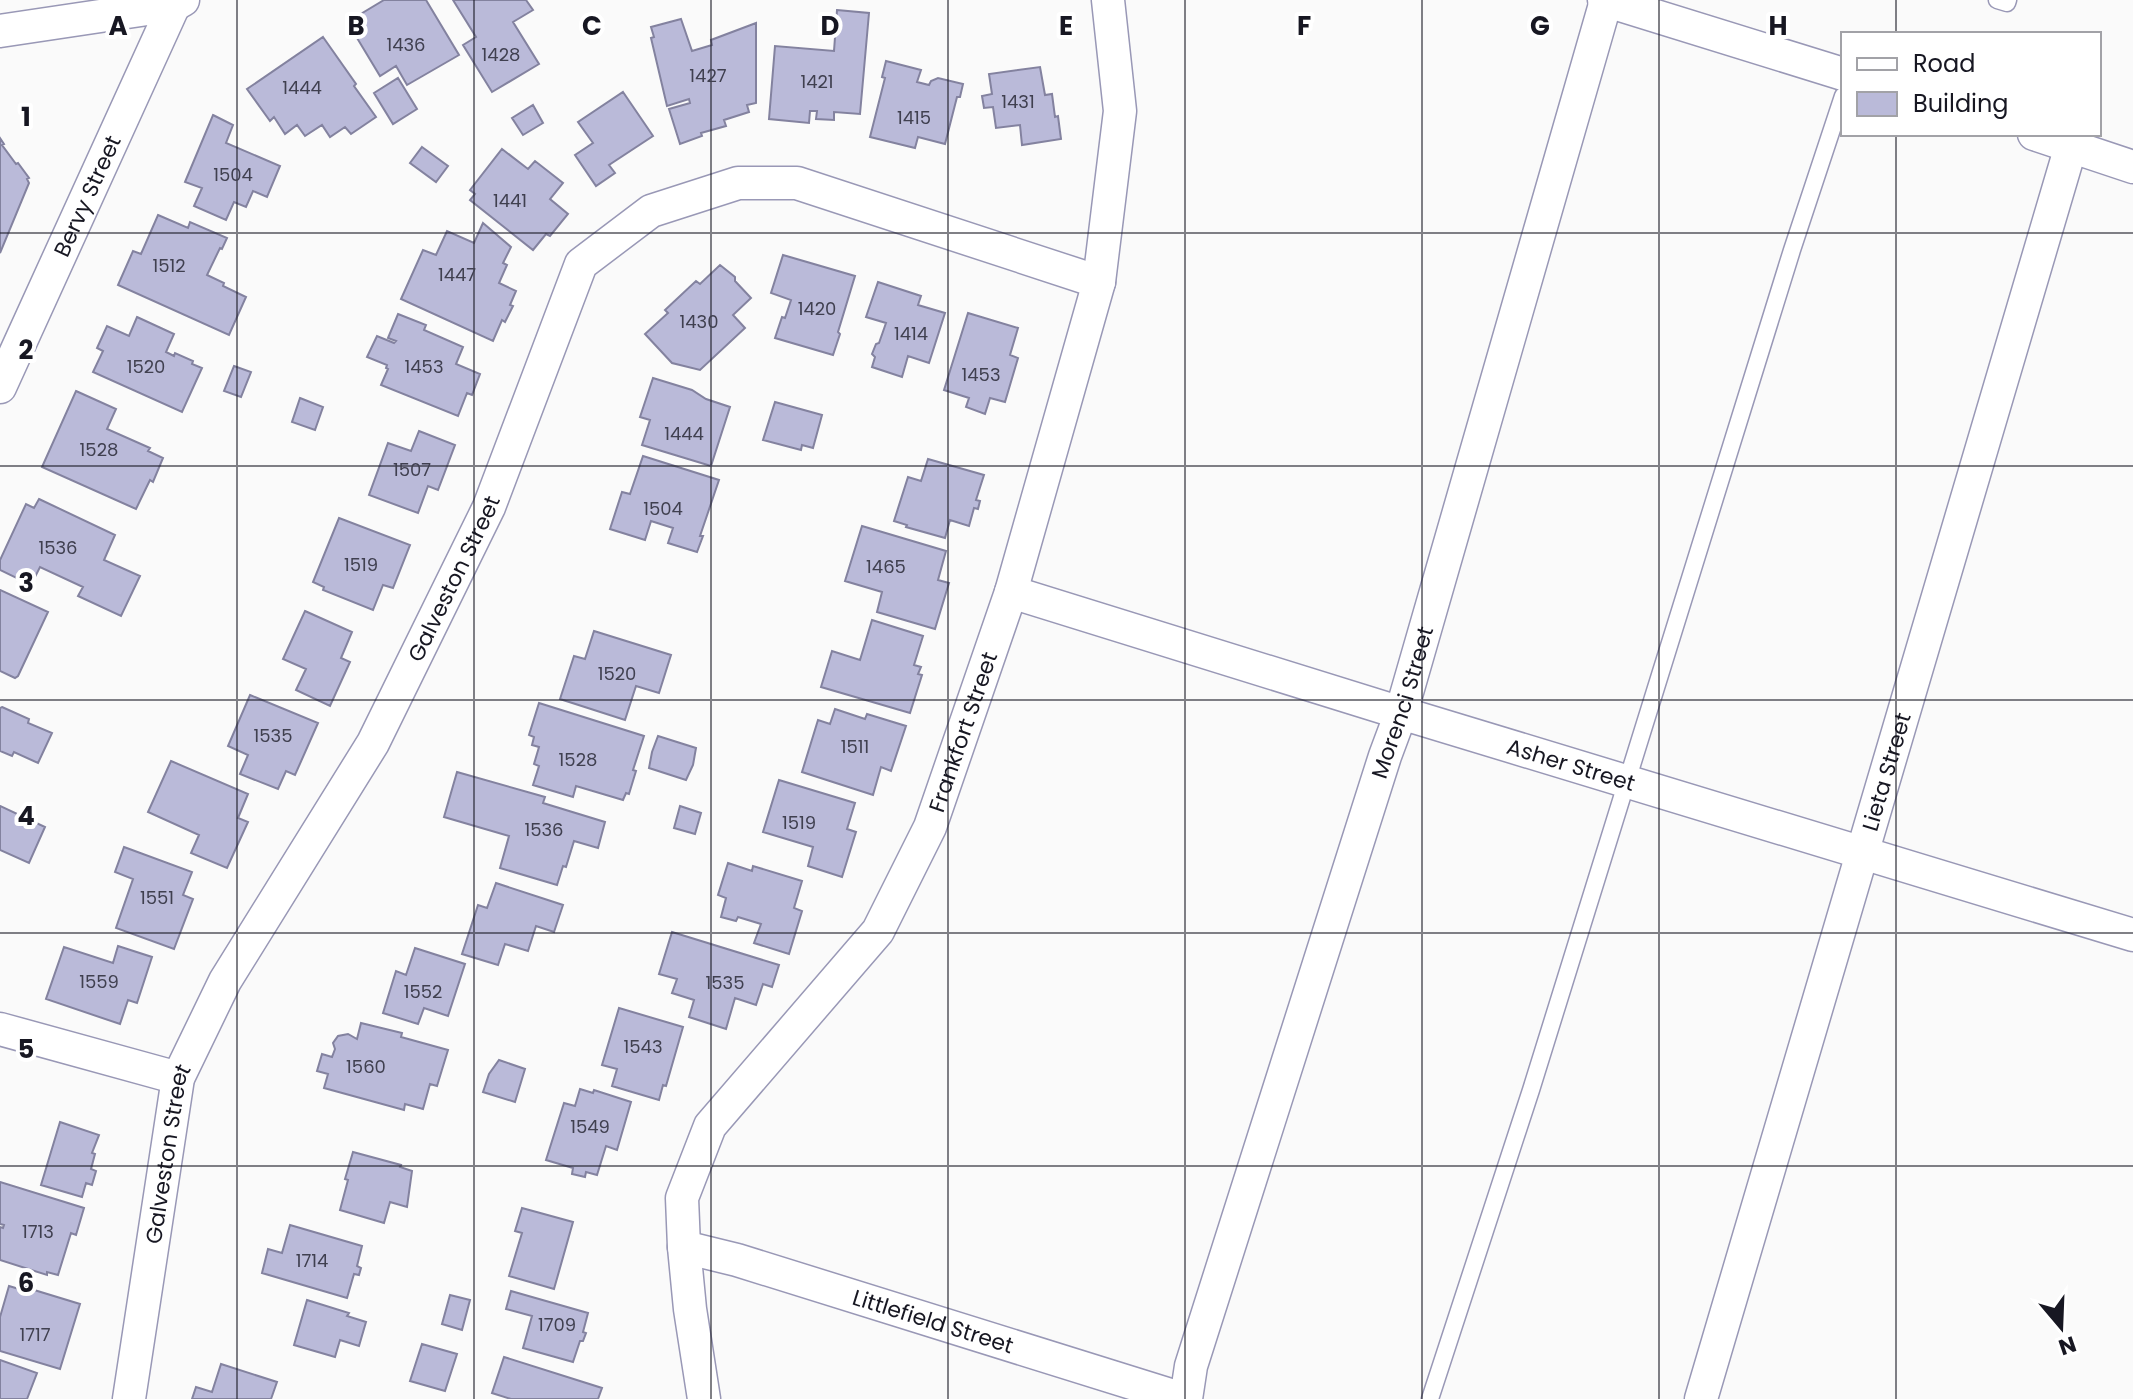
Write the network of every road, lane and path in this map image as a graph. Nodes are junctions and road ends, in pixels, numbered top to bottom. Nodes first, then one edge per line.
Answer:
1 (1108, 0) edge
2 (1605, 0) edge
3 (1997, 0) edge
4 (2008, 0) edge
5 (178, 3) edge
6 (0, 31) edge
7 (1841, 73) edge
8 (1841, 102) edge
9 (2040, 136) edge
10 (2071, 146) junction
11 (2133, 167) edge
12 (1099, 282) junction
13 (0, 387) edge
14 (1011, 592) junction
15 (1401, 713) junction
16 (1627, 780) junction
17 (1863, 852) junction
18 (2133, 935) edge
19 (0, 1029) edge
20 (178, 1078) junction
21 (684, 1247) junction
22 (129, 1399) edge
23 (704, 1399) edge
24 (1185, 1399) edge
25 (1430, 1399) edge
26 (1701, 1399) edge

1 - 12 street, Frankfort Street
2 - 7 street
2 - 15 street, Morenci Street
3 - 4 lane
5 - 6 street
5 - 13 street, Bervy Street
8 - 16 lane
9 - 10 street
10 - 11 street
10 - 17 street, Lieta Street
12 - 14 street, Frankfort Street
12 - 20 street, Galveston Street
14 - 15 street, Asher Street
14 - 21 street, Frankfort Street
15 - 16 street, Asher Street
15 - 24 street, Morenci Street
16 - 17 street, Asher Street
16 - 25 lane
17 - 18 street, Asher Street
17 - 26 street, Lieta Street
19 - 20 street
20 - 22 street, Galveston Street
21 - 23 street, Frankfort Street
21 - 24 street, Littlefield Street

